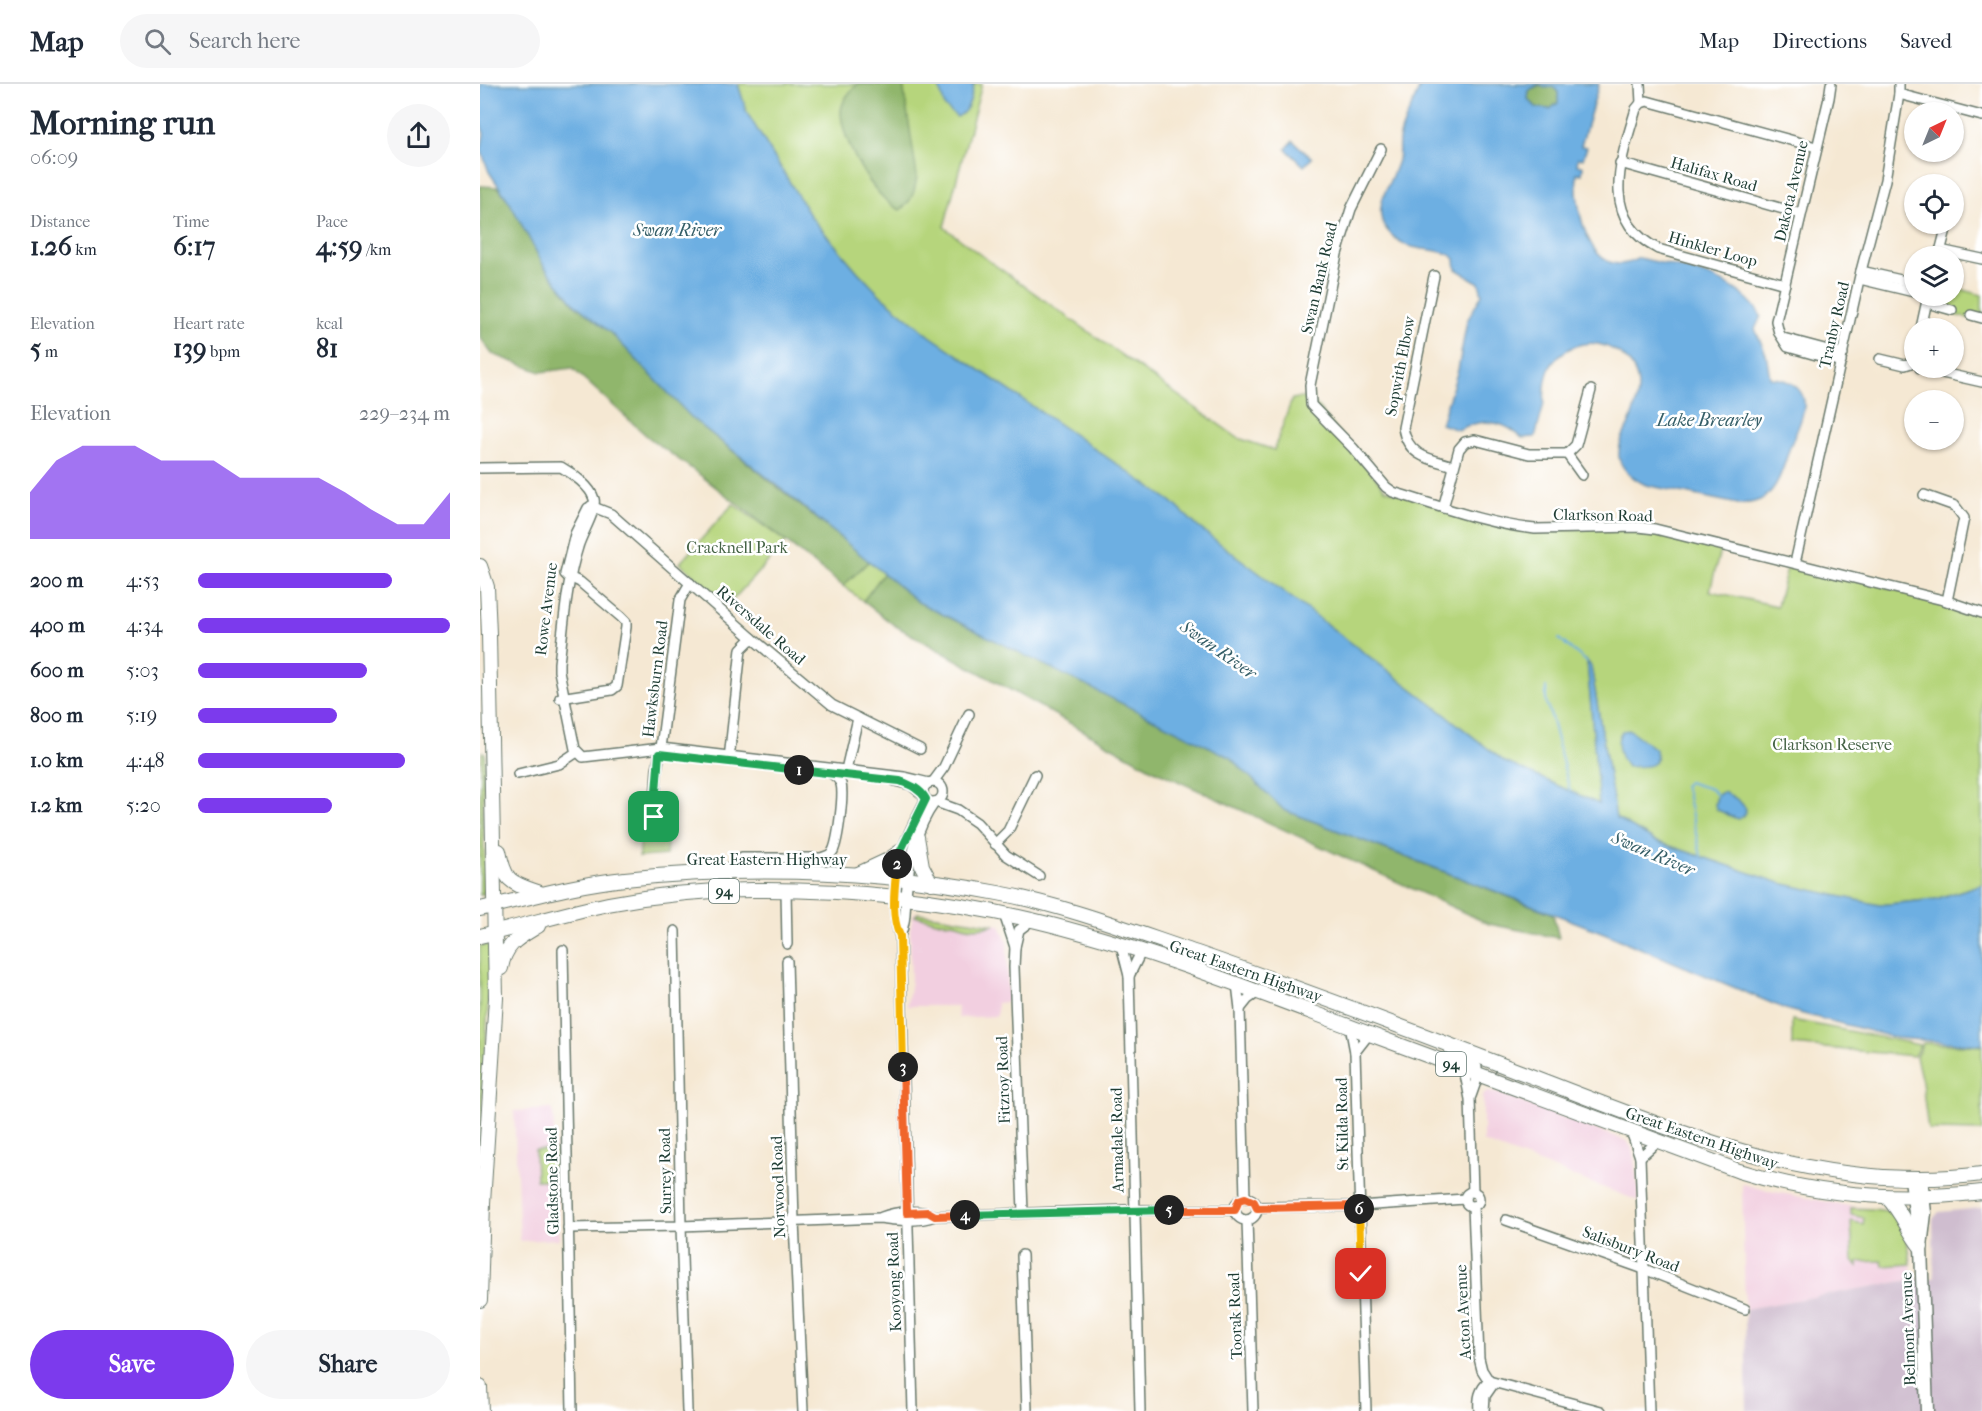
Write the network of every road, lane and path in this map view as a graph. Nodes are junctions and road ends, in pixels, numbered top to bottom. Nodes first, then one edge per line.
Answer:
1 (1640, 84) edge
2 (1831, 84) edge
3 (1899, 84) edge
4 (1899, 94) junction
5 (1641, 103) junction
6 (1982, 116) edge
7 (1816, 147) junction
8 (1381, 149) dead end
9 (1620, 163) junction
10 (1801, 214) junction
11 (1964, 256) edge
12 (1982, 259) edge
13 (1860, 275) junction
14 (1434, 276) dead end
15 (1904, 282) edge
16 (1785, 284) junction
17 (1904, 289) edge
18 (1944, 306) edge
19 (1952, 310) dead end
20 (1971, 315) dead end
21 (1982, 318) edge
22 (1842, 358) junction
23 (1880, 359) dead end
24 (1904, 365) edge
25 (1964, 378) edge
26 (1982, 382) edge
27 (1310, 385) joint
28 (1591, 390) dead end
29 (1567, 454) junction
30 (1454, 466) junction
31 (480, 468) edge
32 (1582, 475) dead end
33 (1924, 495) dead end
34 (592, 507) junction
35 (1443, 508) junction
36 (1795, 562) junction
37 (480, 566) edge
38 (567, 576) junction
39 (690, 583) junction
40 (1947, 601) junction
41 (1982, 613) edge
42 (752, 638) junction
43 (563, 697) junction
44 (969, 714) dead end
45 (858, 718) junction
46 (920, 749) dead end
47 (660, 751) junction
48 (575, 754) junction
49 (729, 758) junction
50 (944, 767) junction
51 (845, 772) junction
52 (518, 774) dead end
53 (832, 774) junction
54 (1035, 775) dead end
55 (931, 783) junction
56 (943, 790) junction
57 (930, 800) junction
58 (958, 810) junction
59 (654, 817) dead end
60 (493, 826) junction
61 (917, 837) junction
62 (995, 844) junction
63 (901, 850) junction
64 (722, 873) junction
65 (857, 875) junction
66 (1039, 876) dead end
67 (902, 880) junction
68 (931, 883) junction
69 (786, 890) junction
70 (541, 894) junction
71 (900, 898) junction
72 (487, 907) edge
73 (1004, 914) junction
74 (547, 920) junction
75 (1032, 920) junction
76 (675, 931) dead end
77 (496, 932) junction
78 (480, 936) edge
79 (787, 944) dead end
80 (1121, 945) junction
81 (1015, 947) junction
82 (563, 950) dead end
83 (1141, 952) junction
84 (788, 961) dead end
85 (1129, 976) junction
86 (1237, 984) junction
87 (1258, 992) junction
88 (496, 998) junction
89 (1240, 1009) junction
90 (1350, 1026) junction
91 (1370, 1034) junction
92 (1444, 1044) junction
93 (1355, 1052) junction
94 (1471, 1071) junction
95 (1470, 1099) junction
96 (1631, 1131) junction
97 (1658, 1141) junction
98 (1640, 1157) junction
99 (1982, 1174) edge
100 (1916, 1178) junction
101 (1982, 1192) edge
102 (1469, 1196) junction
103 (1887, 1197) junction
104 (1918, 1197) junction
105 (1245, 1198) junction
106 (1359, 1206) junction
107 (1257, 1208) junction
108 (1134, 1210) junction
109 (1235, 1210) junction
110 (1023, 1212) junction
111 (907, 1216) junction
112 (1247, 1220) junction
113 (1506, 1220) dead end
114 (794, 1222) junction
115 (681, 1226) junction
116 (568, 1228) junction
117 (1921, 1247) junction
118 (1022, 1255) dead end
119 (1644, 1269) junction
120 (480, 1300) edge
121 (1744, 1309) dead end
122 (1491, 1382) junction
123 (480, 1387) edge
124 (481, 1411) edge
125 (572, 1411) edge
126 (687, 1411) edge
127 (803, 1411) edge
128 (913, 1411) edge
129 (1027, 1411) edge
130 (1140, 1411) edge
131 (1254, 1411) edge
132 (1366, 1411) edge
133 (1479, 1411) edge
134 (1484, 1411) edge
135 (1601, 1411) edge
136 (1649, 1411) edge
137 (1927, 1411) edge

1 - 5 street
2 - 7 street, Dakota Avenue
3 - 4 street, Tranby Road
4 - 6 street
4 - 13 street, Tranby Road
5 - 7 street
5 - 9 street, Hinkler Loop
7 - 10 street, Dakota Avenue
8 - 27 street, Swan Bank Road
9 - 10 street, Halifax Road
9 - 16 street, Hinkler Loop
10 - 16 street, Dakota Avenue
11 - 12 street
13 - 15 street
13 - 17 street
13 - 22 street, Tranby Road
14 - 30 street, Sopwith Elbow
16 - 22 street, Dakota Avenue
18 - 19 street
20 - 21 street
22 - 36 street, Tranby Road
23 - 24 street
25 - 26 street
27 - 35 street, Clarkson Road
28 - 29 street
29 - 30 street
29 - 32 street
30 - 35 street
31 - 34 street, Riversdale Road
33 - 40 street
34 - 38 street, Rowe Avenue
34 - 39 street, Riversdale Road
35 - 36 street, Clarkson Road
36 - 40 street, Clarkson Road
37 - 60 highway
38 - 43 street, Rowe Avenue
38 - 43 street
39 - 42 street, Riversdale Road
39 - 47 street, Hawksburn Road
40 - 41 street, Clarkson Road
42 - 45 street, Riversdale Road
42 - 49 street
43 - 48 street, Rowe Avenue
44 - 50 street
45 - 46 street, Riversdale Road
45 - 51 street
47 - 48 street
47 - 49 street
47 - 59 street, Hawksburn Road
48 - 52 street
49 - 51 street
49 - 53 street
50 - 55 street
50 - 56 street
51 - 53 street
51 - 55 street
51 - 57 street
53 - 64 street
54 - 62 street
55 - 56 street
55 - 57 street
56 - 57 street
56 - 58 street
57 - 58 street
57 - 61 street
57 - 63 street
58 - 62 street
60 - 70 highway
60 - 72 highway
61 - 67 street
61 - 68 highway
62 - 66 street
63 - 65 highway
63 - 67 street
64 - 65 highway, Great Eastern Highway / 94
64 - 70 highway, Great Eastern Highway / 94
65 - 67 highway, Great Eastern Highway / 94
67 - 68 highway, Great Eastern Highway / 94
67 - 71 street, Kooyong Road
68 - 92 highway, Great Eastern Highway / 94
69 - 71 highway, Great Eastern Highway / 94
69 - 74 highway, Great Eastern Highway / 94
69 - 79 street
70 - 72 highway, Great Eastern Highway / 94
71 - 73 highway, Great Eastern Highway / 94
71 - 111 street, Kooyong Road
72 - 77 highway
73 - 75 highway, Great Eastern Highway / 94
73 - 81 street, Fitzroy Road
74 - 77 highway, Great Eastern Highway / 94
74 - 88 highway
75 - 80 highway, Great Eastern Highway / 94
75 - 81 street, Fitzroy Road
76 - 115 street, Surrey Road
77 - 78 highway, Great Eastern Highway / 94
77 - 88 highway
80 - 83 highway, Great Eastern Highway / 94
80 - 85 street, Armadale Road
81 - 110 street, Fitzroy Road
82 - 116 street, Gladstone Road
83 - 85 street, Armadale Road
83 - 86 highway, Great Eastern Highway / 94
84 - 114 street, Norwood Road
85 - 108 street, Armadale Road
86 - 87 highway, Great Eastern Highway / 94
86 - 89 street
87 - 89 street
87 - 90 highway, Great Eastern Highway / 94
88 - 120 highway
89 - 105 street
90 - 91 highway, Great Eastern Highway / 94
90 - 93 street, St Kilda Road
91 - 93 street
91 - 94 highway, Great Eastern Highway / 94
92 - 94 street
92 - 100 highway, Great Eastern Highway / 94
93 - 106 street, St Kilda Road
94 - 95 street
94 - 95 street
94 - 96 highway, Great Eastern Highway / 94
95 - 102 street
96 - 97 highway, Great Eastern Highway / 94
96 - 98 street
97 - 98 street
97 - 103 highway, Great Eastern Highway / 94
98 - 119 street
99 - 100 highway, Great Eastern Highway / 94
100 - 104 main road, Belmont Avenue
101 - 104 highway, Great Eastern Highway / 94
102 - 106 street
102 - 122 street, Acton Avenue
103 - 104 highway, Great Eastern Highway / 94
103 - 117 highway
104 - 117 main road, Belmont Avenue
105 - 107 street
105 - 109 street
106 - 107 street
106 - 132 street, St Kilda Road
107 - 112 street
108 - 109 street
108 - 110 street
108 - 130 street, Armadale Road
109 - 112 street
110 - 111 street
111 - 114 street
111 - 128 street, Kooyong Road
112 - 131 street, Toorak Road
113 - 119 street, Salisbury Road
114 - 115 street
114 - 127 street, Norwood Road
115 - 116 street
115 - 126 street, Surrey Road
116 - 125 street, Gladstone Road
117 - 137 main road, Belmont Avenue
118 - 129 street
119 - 121 street, Salisbury Road
119 - 136 street
122 - 133 street
122 - 134 street
122 - 135 street
123 - 124 highway

